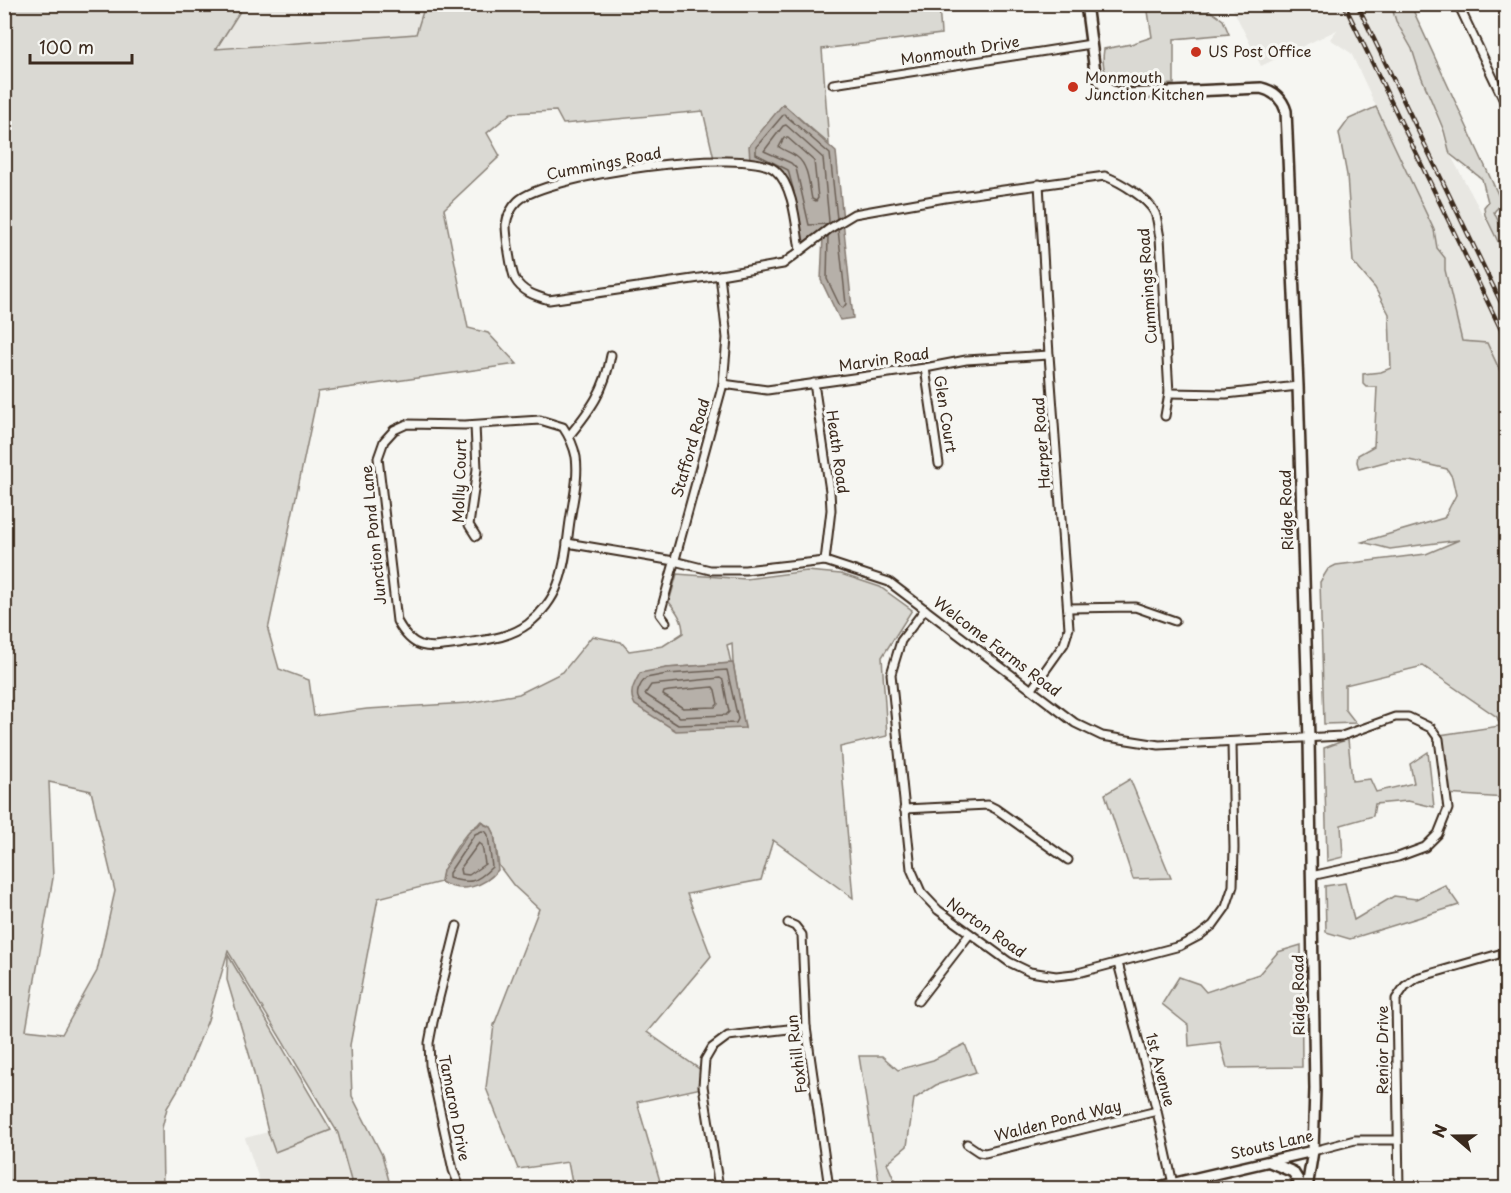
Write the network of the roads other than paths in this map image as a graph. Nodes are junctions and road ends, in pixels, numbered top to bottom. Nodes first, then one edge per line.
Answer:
1 (1086, 4) edge
2 (1458, 4) edge
3 (1091, 44) junction
4 (833, 84) dead end
5 (1506, 105) edge
6 (1039, 184) junction
7 (800, 250) junction
8 (720, 275) junction
9 (611, 355) dead end
10 (1049, 355) junction
11 (925, 368) junction
12 (814, 383) junction
13 (723, 384) junction
14 (1298, 386) junction
15 (1169, 393) junction
16 (1165, 416) dead end
17 (475, 425) junction
18 (569, 436) junction
19 (939, 464) dead end
20 (476, 536) dead end
21 (567, 543) junction
22 (674, 561) junction
23 (825, 561) junction
24 (1068, 608) junction
25 (925, 609) junction
26 (1175, 621) dead end
27 (666, 622) dead end
28 (1032, 690) junction
29 (1310, 739) junction
30 (1232, 743) junction
31 (904, 808) junction
32 (1068, 860) dead end
33 (1311, 876) junction
34 (788, 923) dead end
35 (457, 926) dead end
36 (969, 935) junction
37 (1506, 952) edge
38 (1118, 963) junction
39 (918, 1001) dead end
40 (806, 1028) junction
41 (1157, 1111) junction
42 (1397, 1140) junction
43 (967, 1144) dead end
44 (1313, 1151) junction
45 (1268, 1161) junction
46 (1173, 1184) junction
47 (460, 1188) edge
48 (719, 1188) edge
49 (829, 1188) edge
50 (1154, 1188) edge
51 (1305, 1188) edge
52 (1399, 1188) edge

1 - 3 street, Ridge Road
2 - 5 street
3 - 4 street, Monmouth Drive
3 - 14 street, Ridge Road
6 - 7 street, Cummings Road
6 - 10 street, Harper Road
6 - 15 street, Cummings Road
7 - 8 street, Cummings Road
7 - 8 street, Cummings Road
8 - 13 street, Stafford Road
9 - 18 street
10 - 11 street, Marvin Road
10 - 24 street, Harper Road
11 - 12 street, Marvin Road
11 - 19 street, Glen Court
12 - 13 street, Marvin Road
12 - 23 street, Heath Road
13 - 22 street, Stafford Road
14 - 15 street
14 - 29 street, Ridge Road
15 - 16 street, Cummings Road
17 - 18 street, Junction Pond Lane
17 - 20 street, Molly Court
17 - 21 street, Junction Pond Lane
18 - 21 street, Junction Pond Lane
21 - 22 street
22 - 23 street, Welcome Farms Road
22 - 27 street, Stafford Road
23 - 25 street, Welcome Farms Road
24 - 26 street
24 - 28 street, Harper Road
25 - 28 street, Welcome Farms Road
25 - 31 street, Norton Road
28 - 30 street, Welcome Farms Road
29 - 30 street, Welcome Farms Road
29 - 33 street, Ridge Road
29 - 33 street, Welcome Farms Road
30 - 38 street, Norton Road
31 - 32 street
31 - 36 street, Norton Road
33 - 44 street, Ridge Road
34 - 40 street, Foxhill Run
35 - 47 street, Tamaron Drive
36 - 38 street, Norton Road
36 - 39 street
37 - 42 street, Renior Drive
38 - 41 street, 1st Avenue
40 - 48 street
40 - 49 street, Foxhill Run
41 - 43 street, Walden Pond Way
41 - 46 street, 1st Avenue
42 - 44 street, Stouts Lane
42 - 52 street, Renior Drive
44 - 45 street, Stouts Lane
44 - 51 street, Ridge Road
45 - 46 street, Stouts Lane
45 - 51 street
46 - 50 street, Stouts Lane

